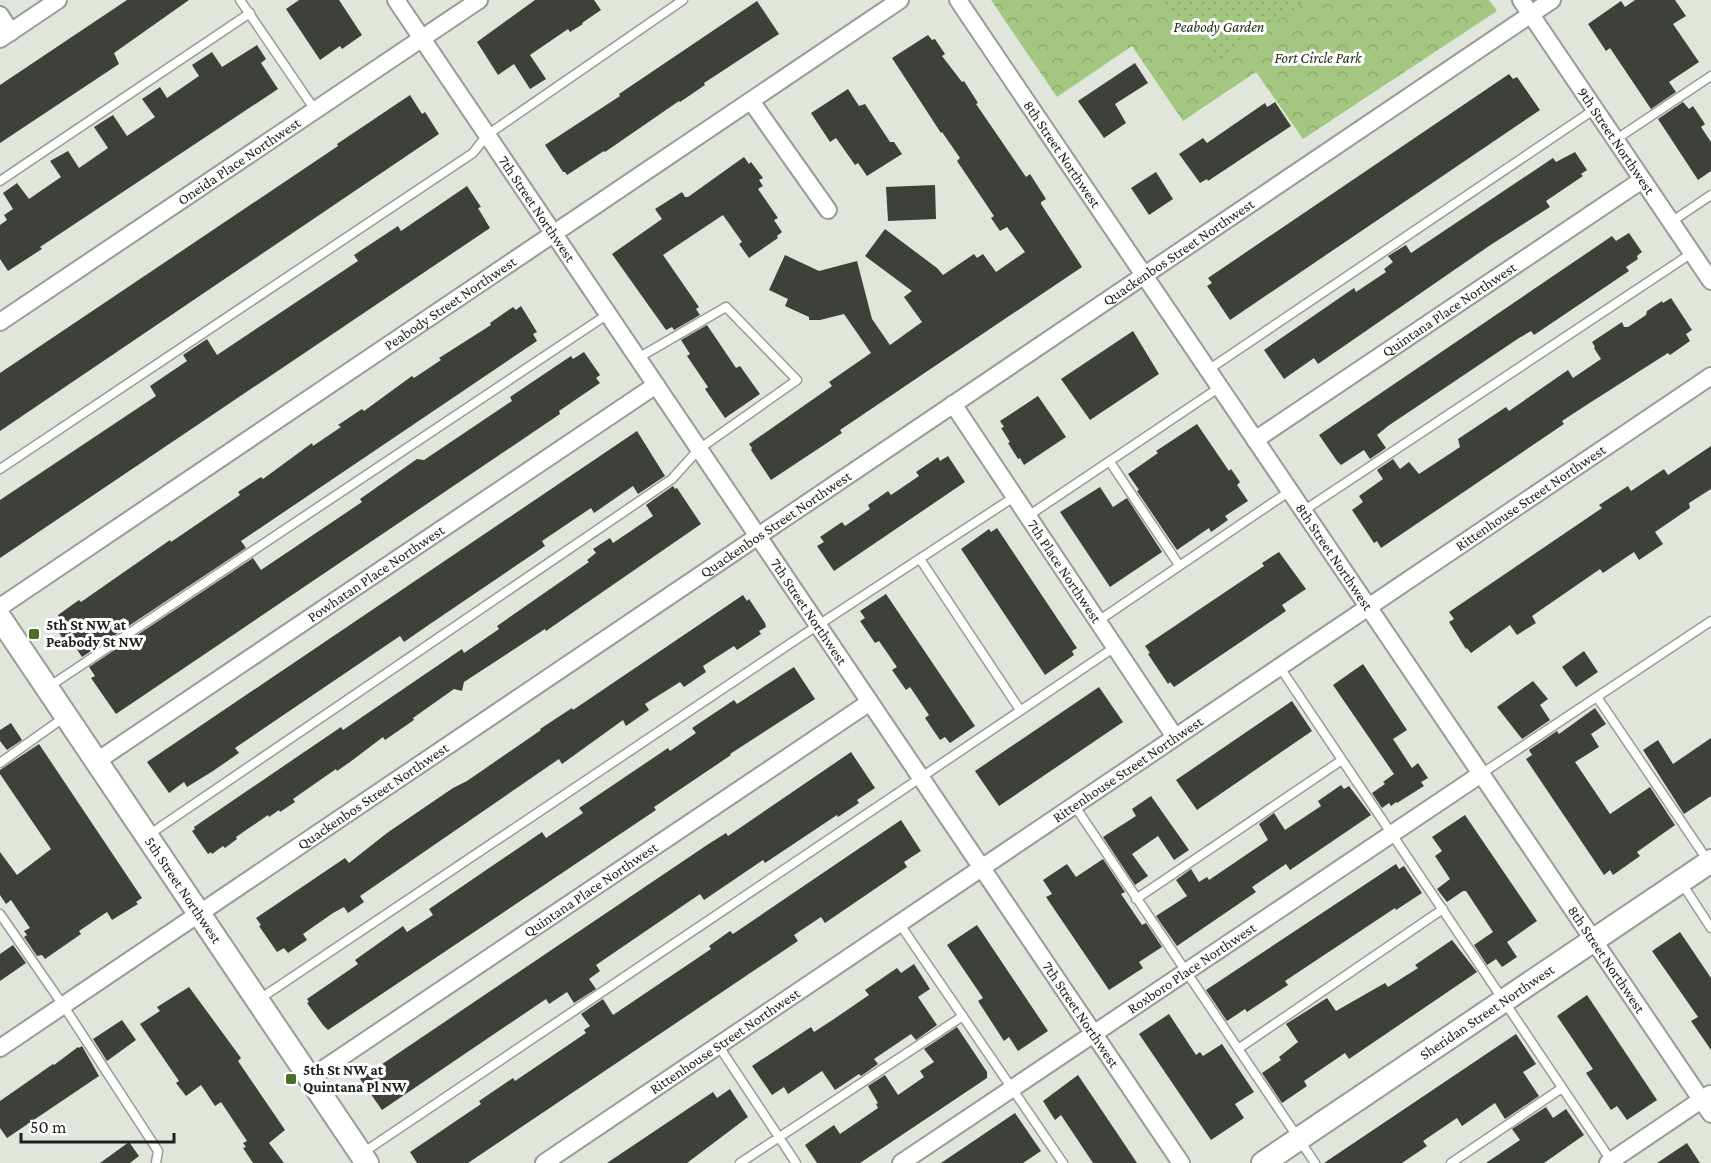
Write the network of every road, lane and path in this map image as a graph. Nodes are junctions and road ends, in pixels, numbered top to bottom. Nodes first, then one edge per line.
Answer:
1 (58, 0) edge
2 (240, 0) edge
3 (396, 0) edge
4 (478, 0) edge
5 (683, 0) edge
6 (900, 0) edge
7 (958, 0) edge
8 (1521, 0) edge
9 (1552, 0) edge
10 (250, 13) junction
11 (0, 15) edge
12 (1531, 15) junction
13 (6, 35) edge
14 (422, 38) junction
15 (1711, 76) edge
16 (751, 101) junction
17 (315, 110) junction
18 (1594, 110) junction
19 (487, 135) junction
20 (1615, 140) junction
21 (1642, 180) junction
22 (0, 181) edge
23 (1711, 195) edge
24 (828, 210) dead end
25 (1671, 222) junction
26 (554, 233) junction
27 (1692, 253) junction
28 (1144, 276) junction
29 (1711, 281) edge
30 (608, 314) junction
31 (0, 322) edge
32 (638, 358) junction
33 (1208, 370) junction
34 (1711, 376) edge
35 (656, 385) junction
36 (1220, 387) junction
37 (953, 404) junction
38 (1255, 440) junction
39 (699, 449) junction
40 (1110, 462) junction
41 (0, 469) edge
42 (1290, 491) junction
43 (1014, 497) junction
44 (1303, 511) junction
45 (1028, 516) junction
46 (759, 536) junction
47 (920, 559) junction
48 (1179, 565) junction
49 (0, 607) edge
50 (1368, 607) junction
51 (0, 618) edge
52 (1098, 621) junction
53 (1711, 621) edge
54 (818, 625) junction
55 (1115, 647) junction
56 (1279, 666) junction
57 (47, 688) junction
58 (1597, 697) junction
59 (870, 702) junction
60 (1020, 710) junction
61 (66, 716) junction
62 (1176, 737) junction
63 (1342, 760) junction
64 (97, 761) junction
65 (0, 763) edge
66 (1481, 774) junction
67 (921, 776) junction
68 (1074, 805) junction
69 (1391, 834) junction
70 (147, 836) junction
71 (1710, 862) edge
72 (982, 867) junction
73 (1681, 882) junction
74 (1136, 899) junction
75 (1443, 909) junction
76 (0, 914) edge
77 (199, 914) junction
78 (899, 923) junction
79 (1711, 928) edge
80 (1593, 940) junction
81 (1186, 972) junction
82 (258, 1000) junction
83 (1503, 1001) junction
84 (63, 1005) junction
85 (963, 1016) junction
86 (1094, 1033) junction
87 (718, 1046) junction
88 (0, 1048) edge
89 (1238, 1049) junction
90 (310, 1078) junction
91 (1012, 1088) junction
92 (1562, 1088) junction
93 (1708, 1103) edge
94 (778, 1137) junction
95 (1299, 1139) junction
96 (364, 1158) edge
97 (1611, 1162) edge
98 (156, 1163) edge
99 (544, 1163) edge
100 (740, 1163) edge
101 (796, 1163) edge
102 (901, 1163) edge
103 (1063, 1163) edge
104 (1181, 1163) edge
105 (1263, 1163) edge
106 (1315, 1163) edge
107 (1451, 1163) edge

1 - 13 street
2 - 10 lane
3 - 14 street, 7th Street Northwest
4 - 14 street, Oneida Place Northwest
5 - 19 lane
6 - 16 street, Peabody Street Northwest
7 - 28 street, 8th Street Northwest
8 - 12 street, 9th Street Northwest
9 - 12 street, Quackenbos Street Northwest
10 - 17 lane
10 - 22 lane
11 - 13 street
12 - 18 street, 9th Street Northwest
12 - 28 street, Quackenbos Street Northwest
14 - 17 street, Oneida Place Northwest
14 - 19 street, 7th Street Northwest
15 - 20 lane
16 - 24 street
16 - 26 street, Peabody Street Northwest
17 - 31 street, Oneida Place Northwest
18 - 20 street, 9th Street Northwest
18 - 33 lane
19 - 26 street, 7th Street Northwest
19 - 41 lane
20 - 21 street, 9th Street Northwest
21 - 25 street, 9th Street Northwest
21 - 38 street, Quintana Place Northwest
23 - 25 lane
25 - 27 street, 9th Street Northwest
26 - 30 street, 7th Street Northwest
26 - 49 street, Peabody Street Northwest
27 - 29 street, 9th Street Northwest
27 - 44 lane
28 - 33 street, 8th Street Northwest
28 - 37 street, Quackenbos Street Northwest
30 - 32 street, 7th Street Northwest
30 - 57 lane
32 - 35 street, 7th Street Northwest
32 - 39 lane
33 - 36 street, 8th Street Northwest
34 - 50 street, Rittenhouse Street Northwest
35 - 39 street, 7th Street Northwest
35 - 64 street, Powhatan Place Northwest
36 - 38 street, 8th Street Northwest
36 - 40 lane
37 - 43 street, 7th Place Northwest
37 - 46 street, Quackenbos Street Northwest
38 - 42 street, 8th Street Northwest
39 - 46 street, 7th Street Northwest
39 - 70 lane
40 - 45 lane
40 - 48 lane
42 - 44 street, 8th Street Northwest
42 - 48 lane
43 - 45 street, 7th Place Northwest
43 - 47 lane
44 - 50 street, 8th Street Northwest
45 - 52 street, 7th Place Northwest
46 - 54 street, 7th Street Northwest
46 - 77 street, Quackenbos Street Northwest
47 - 54 lane
47 - 60 lane
48 - 52 lane
50 - 56 street, Rittenhouse Street Northwest
50 - 66 street, 8th Street Northwest
51 - 57 street, 5th Street Northwest
52 - 55 street, 7th Place Northwest
53 - 58 lane
54 - 59 street, 7th Street Northwest
54 - 82 lane
55 - 60 lane
55 - 62 street, 7th Place Northwest
56 - 62 street, Rittenhouse Street Northwest
56 - 63 lane
57 - 61 street, 5th Street Northwest
58 - 66 lane
58 - 71 lane
59 - 67 street, 7th Street Northwest
59 - 90 street, Quintana Place Northwest
60 - 67 lane
61 - 64 street, 5th Street Northwest
61 - 65 lane
62 - 68 street, Rittenhouse Street Northwest
63 - 69 lane
63 - 74 lane
64 - 70 street, 5th Street Northwest
66 - 69 street, Roxboro Place Northwest
66 - 80 street, 8th Street Northwest
67 - 72 street, 7th Street Northwest
67 - 96 lane
68 - 72 street, Rittenhouse Street Northwest
68 - 74 lane
69 - 75 lane
69 - 81 street, Roxboro Place Northwest
70 - 77 street, 5th Street Northwest
71 - 73 street, Sheridan Street Northwest
72 - 78 street, Rittenhouse Street Northwest
72 - 86 street, 7th Street Northwest
73 - 79 lane
73 - 80 street, Sheridan Street Northwest
74 - 81 lane
75 - 83 lane
75 - 89 lane
76 - 84 lane
77 - 82 street, 5th Street Northwest
77 - 84 street, Quackenbos Street Northwest
78 - 85 lane
78 - 87 street, Rittenhouse Street Northwest
80 - 83 street, Sheridan Street Northwest
80 - 93 street, 8th Street Northwest
81 - 86 street, Roxboro Place Northwest
81 - 89 lane
82 - 90 street, 5th Street Northwest
83 - 92 lane
83 - 95 street, Sheridan Street Northwest
84 - 88 street, Quackenbos Street Northwest
84 - 98 lane
85 - 91 lane
85 - 94 lane
86 - 91 street, Roxboro Place Northwest
86 - 104 street, 7th Street Northwest
87 - 94 lane
87 - 99 street, Rittenhouse Street Northwest
89 - 95 lane
90 - 96 street, 5th Street Northwest
91 - 102 street, Roxboro Place Northwest
91 - 103 lane
92 - 97 lane
92 - 107 lane
93 - 97 street
94 - 100 lane
94 - 101 lane
95 - 105 street, Sheridan Street Northwest
95 - 106 lane

